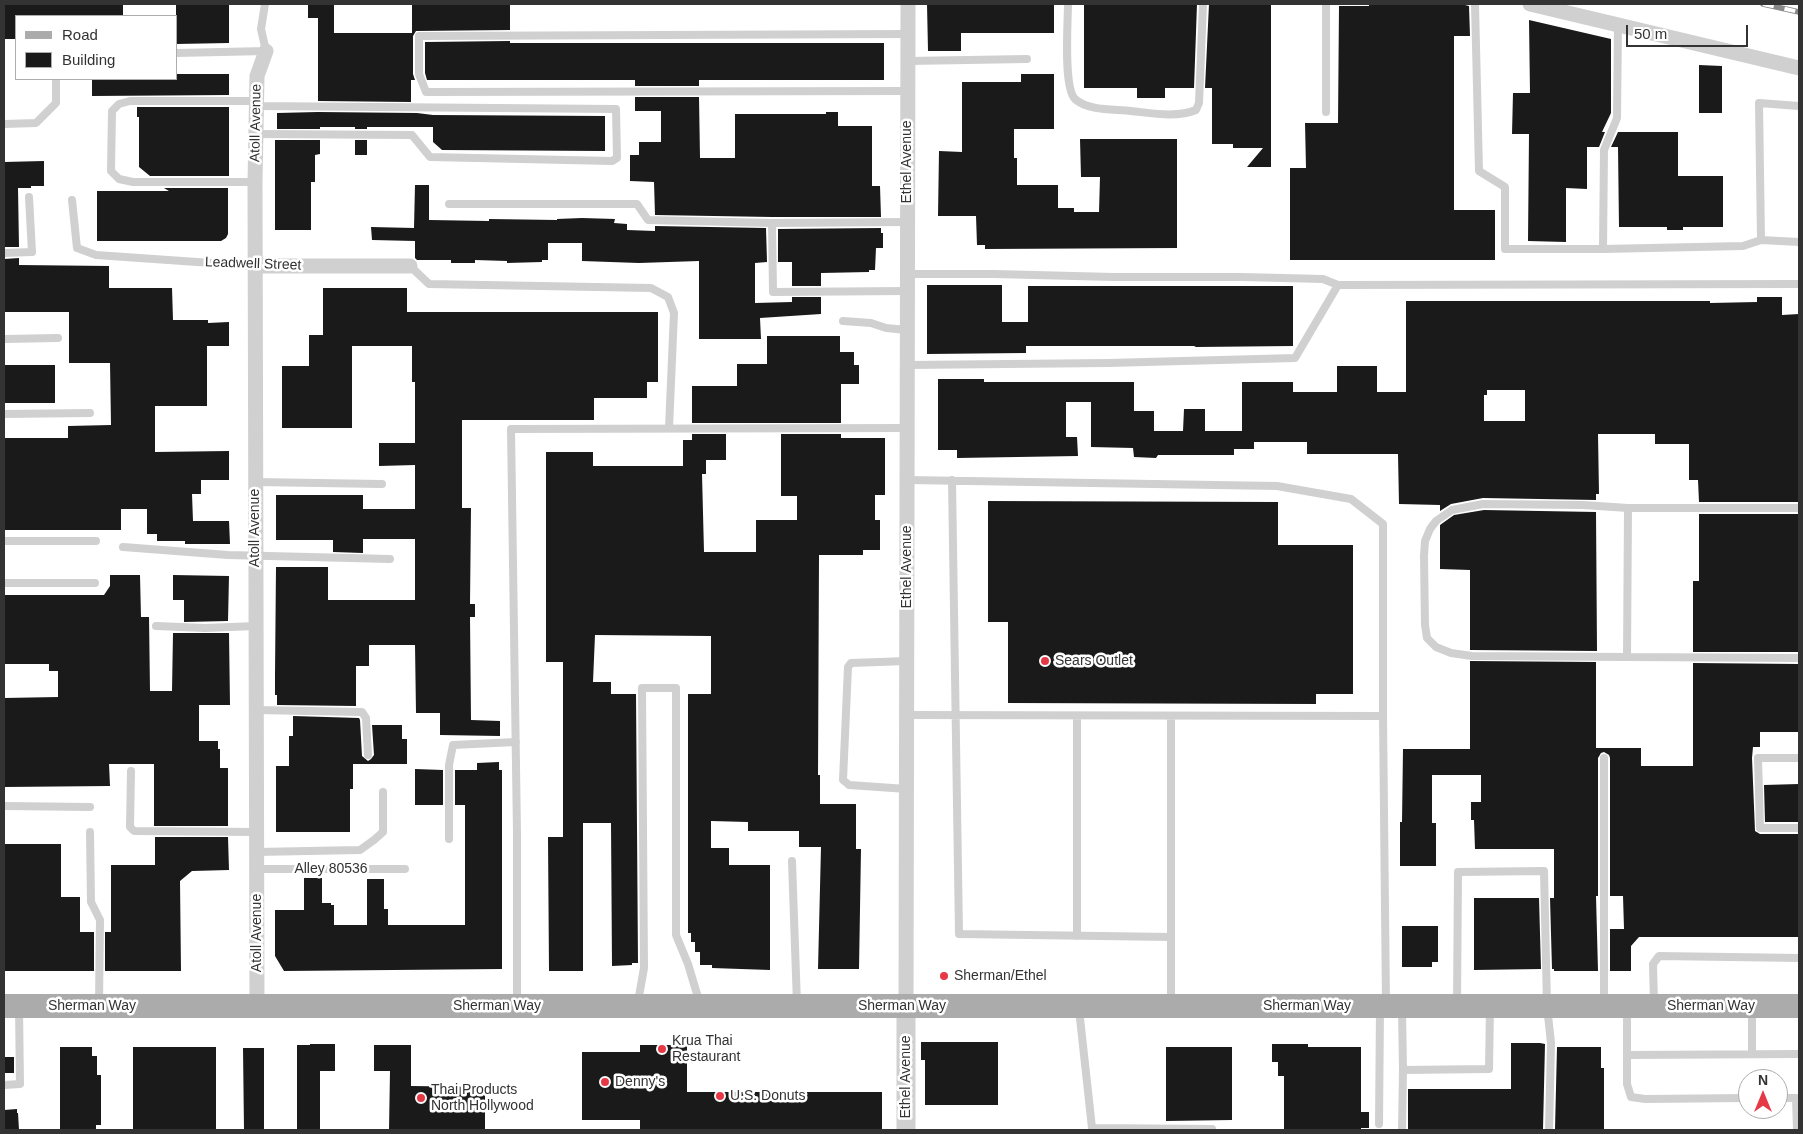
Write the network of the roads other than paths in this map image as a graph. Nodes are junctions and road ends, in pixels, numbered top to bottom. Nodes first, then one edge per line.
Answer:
1 (265, 4) edge
2 (908, 4) edge
3 (1068, 4) edge
4 (1203, 4) edge
5 (1326, 4) edge
6 (1475, 4) edge
7 (1530, 4) edge
8 (1618, 25) junction
9 (908, 34) junction
10 (266, 51) junction
11 (178, 53) edge
12 (1027, 59) dead end
13 (908, 61) junction
14 (1799, 68) edge
15 (56, 80) edge
16 (908, 91) junction
17 (256, 103) junction
18 (1799, 106) edge
19 (1326, 112) dead end
20 (4, 124) edge
21 (256, 134) junction
22 (255, 182) junction
23 (29, 197) dead end
24 (72, 200) dead end
25 (449, 204) dead end
26 (907, 222) junction
27 (772, 223) junction
28 (1761, 240) junction
29 (1799, 242) edge
30 (1603, 249) junction
31 (4, 253) edge
32 (255, 266) junction
33 (410, 266) joint
34 (907, 274) junction
35 (1799, 284) edge
36 (1338, 285) junction
37 (907, 291) junction
38 (843, 321) dead end
39 (907, 330) junction
40 (58, 338) dead end
41 (4, 339) edge
42 (907, 365) junction
43 (90, 413) dead end
44 (4, 414) edge
45 (668, 428) junction
46 (907, 428) junction
47 (907, 480) junction
48 (952, 480) junction
49 (255, 482) junction
50 (382, 484) dead end
51 (1628, 508) junction
52 (1799, 508) edge
53 (4, 541) edge
54 (96, 541) dead end
55 (123, 547) dead end
56 (255, 555) junction
57 (390, 559) dead end
58 (4, 583) edge
59 (96, 583) dead end
60 (156, 626) dead end
61 (256, 626) junction
62 (1626, 657) junction
63 (1799, 658) edge
64 (907, 661) junction
65 (256, 710) junction
66 (907, 715) junction
67 (956, 715) junction
68 (1077, 716) junction
69 (1171, 716) junction
70 (1383, 716) junction
71 (516, 742) junction
72 (368, 756) dead end
73 (1604, 758) dead end
74 (1799, 758) edge
75 (131, 771) dead end
76 (907, 790) junction
77 (383, 792) dead end
78 (4, 806) edge
79 (90, 807) dead end
80 (1799, 828) edge
81 (90, 832) dead end
82 (256, 832) junction
83 (448, 839) dead end
84 (256, 852) junction
85 (792, 861) dead end
86 (256, 869) junction
87 (405, 869) dead end
88 (1077, 936) junction
89 (1171, 937) junction
90 (1799, 958) edge
91 (11, 1006) edge
92 (99, 1006) junction
93 (257, 1006) junction
94 (517, 1006) junction
95 (638, 1006) junction
96 (700, 1006) junction
97 (797, 1006) junction
98 (906, 1006) junction
99 (1078, 1006) junction
100 (1171, 1006) junction
101 (1389, 1006) junction
102 (1457, 1006) junction
103 (1490, 1006) junction
104 (1547, 1006) junction
105 (1615, 1006) junction
106 (1654, 1006) junction
107 (1752, 1006) junction
108 (1799, 1006) edge
109 (1627, 1054) junction
110 (1752, 1054) junction
111 (1799, 1054) edge
112 (1403, 1070) junction
113 (4, 1085) edge
114 (1738, 1098) edge
115 (1788, 1098) edge
116 (1379, 1124) dead end
117 (1212, 1129) dead end
118 (906, 1130) edge
119 (1402, 1130) edge
120 (1549, 1130) edge
121 (1797, 1130) edge

1 - 10 lane
2 - 9 street, Ethel Avenue
3 - 4 lane
5 - 19 lane
6 - 30 lane
7 - 8 street
8 - 14 street
8 - 30 lane
9 - 13 street, Ethel Avenue
9 - 16 lane
10 - 11 lane
10 - 17 street, Atoll Avenue
12 - 13 lane
13 - 16 street, Ethel Avenue
15 - 20 lane
16 - 26 street, Ethel Avenue
17 - 21 street, Atoll Avenue
17 - 21 lane
17 - 22 lane
18 - 28 lane
21 - 22 street, Atoll Avenue
22 - 32 street, Atoll Avenue
23 - 31 lane
24 - 32 lane, Leadwell Street
25 - 27 lane
26 - 27 lane
26 - 34 street, Ethel Avenue
27 - 37 lane
28 - 29 lane
28 - 30 lane
32 - 33 street, Leadwell Street
32 - 49 street, Atoll Avenue
33 - 45 lane
34 - 36 lane
34 - 37 street, Ethel Avenue
35 - 36 lane
36 - 42 lane
37 - 39 street, Ethel Avenue
38 - 39 lane
39 - 42 street, Ethel Avenue
40 - 41 lane
42 - 46 street, Ethel Avenue
43 - 44 lane
45 - 46 lane
45 - 71 lane
46 - 47 street, Ethel Avenue
47 - 48 lane
47 - 64 street, Ethel Avenue
48 - 67 lane
48 - 70 lane
49 - 50 lane
49 - 56 street, Atoll Avenue
51 - 52 lane
51 - 62 lane
51 - 62 lane
53 - 54 lane
55 - 56 lane
56 - 57 lane
56 - 61 street, Atoll Avenue
58 - 59 lane
60 - 61 lane
61 - 65 street, Atoll Avenue
62 - 63 lane
64 - 66 street, Ethel Avenue
64 - 76 lane
65 - 72 lane
65 - 82 street, Atoll Avenue
66 - 67 lane
66 - 76 street, Ethel Avenue
67 - 68 lane
67 - 88 lane
68 - 69 lane
68 - 88 lane
69 - 70 lane
69 - 89 lane
70 - 101 lane
71 - 83 lane
71 - 94 lane
73 - 105 lane
74 - 80 lane
75 - 82 lane
76 - 98 street, Ethel Avenue
77 - 84 lane
78 - 79 lane
81 - 92 lane
82 - 84 street, Atoll Avenue
84 - 86 street, Atoll Avenue
85 - 97 lane
86 - 87 lane, Alley 80536
86 - 93 street, Atoll Avenue
88 - 89 lane
89 - 100 lane
90 - 106 lane
91 - 92 main road, Sherman Way
91 - 113 lane
92 - 93 main road, Sherman Way
93 - 94 main road, Sherman Way
94 - 95 main road, Sherman Way
95 - 96 main road, Sherman Way
95 - 96 lane
96 - 97 main road, Sherman Way
97 - 98 main road, Sherman Way
98 - 99 main road, Sherman Way
98 - 118 street, Ethel Avenue
99 - 100 main road, Sherman Way
99 - 117 lane
100 - 101 main road, Sherman Way
101 - 102 main road, Sherman Way
101 - 112 lane
101 - 116 lane
102 - 103 main road, Sherman Way
102 - 104 lane
103 - 104 main road, Sherman Way
103 - 112 lane
104 - 105 main road, Sherman Way
104 - 120 lane
105 - 106 main road, Sherman Way
105 - 109 lane
106 - 107 main road, Sherman Way
107 - 108 main road, Sherman Way
107 - 110 lane
109 - 110 lane
109 - 114 lane
110 - 111 lane
112 - 119 lane
115 - 121 lane

